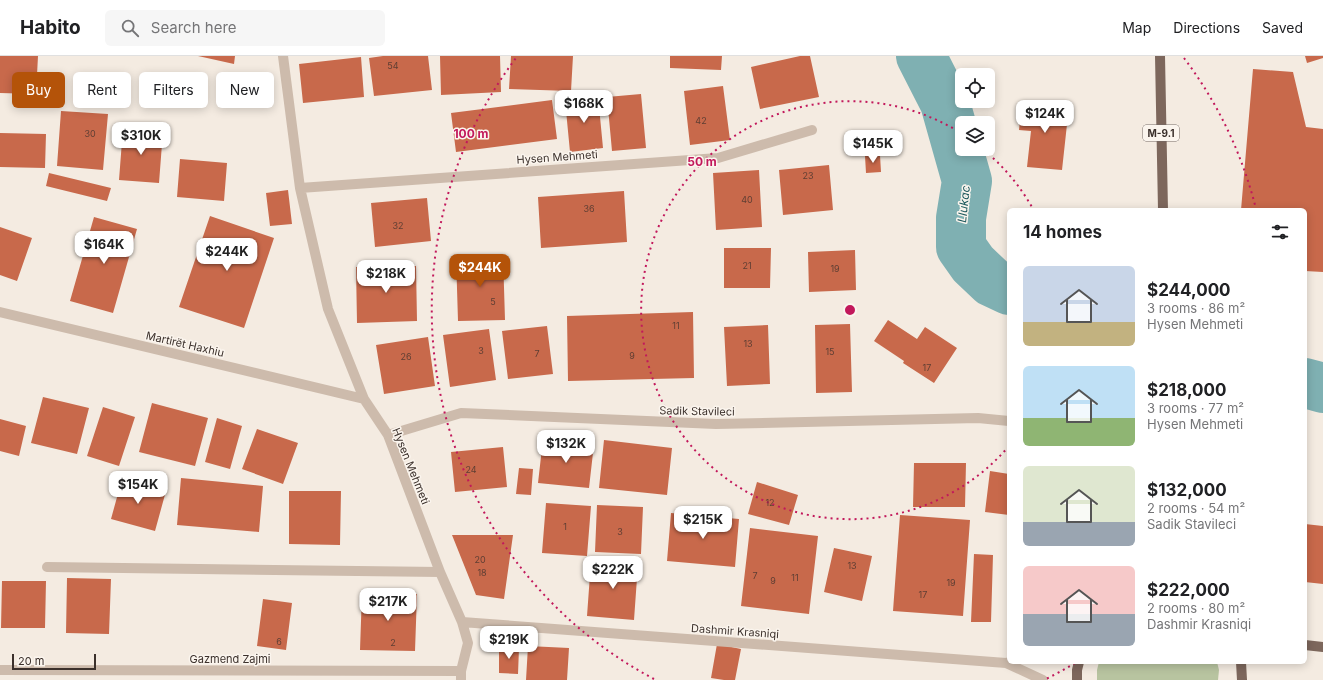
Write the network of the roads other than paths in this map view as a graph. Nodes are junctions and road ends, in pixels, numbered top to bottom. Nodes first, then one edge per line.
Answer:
1 (283, 56) edge
2 (1160, 56) edge
3 (812, 130) dead end
4 (300, 188) junction
5 (1163, 208) edge
6 (0, 312) edge
7 (364, 399) junction
8 (1007, 421) edge
9 (388, 435) junction
10 (48, 567) dead end
11 (440, 572) junction
12 (462, 622) junction
13 (1307, 645) edge
14 (1323, 647) edge
15 (1007, 663) edge
16 (1011, 664) edge
17 (1078, 664) edge
18 (1241, 664) edge
19 (0, 670) edge
20 (461, 676) edge
21 (1043, 680) edge
22 (1077, 680) edge
23 (1242, 680) edge

1 - 4 street, Hysen Mehmeti
2 - 5 main road, M-9.1
3 - 4 street, Hysen Mehmeti
4 - 7 street, Hysen Mehmeti
6 - 7 street, Martirët Haxhiu
7 - 9 street, Hysen Mehmeti
8 - 9 street, Sadik Stavileci
9 - 11 street, Hysen Mehmeti
10 - 11 street
11 - 12 street, Hysen Mehmeti
12 - 15 street, Dashmir Krasniqi
12 - 20 street, Hysen Mehmeti
13 - 14 main road
16 - 21 street, Dashmir Krasniqi
17 - 22 main road
18 - 23 main road
19 - 20 street, Gazmend Zajmi

